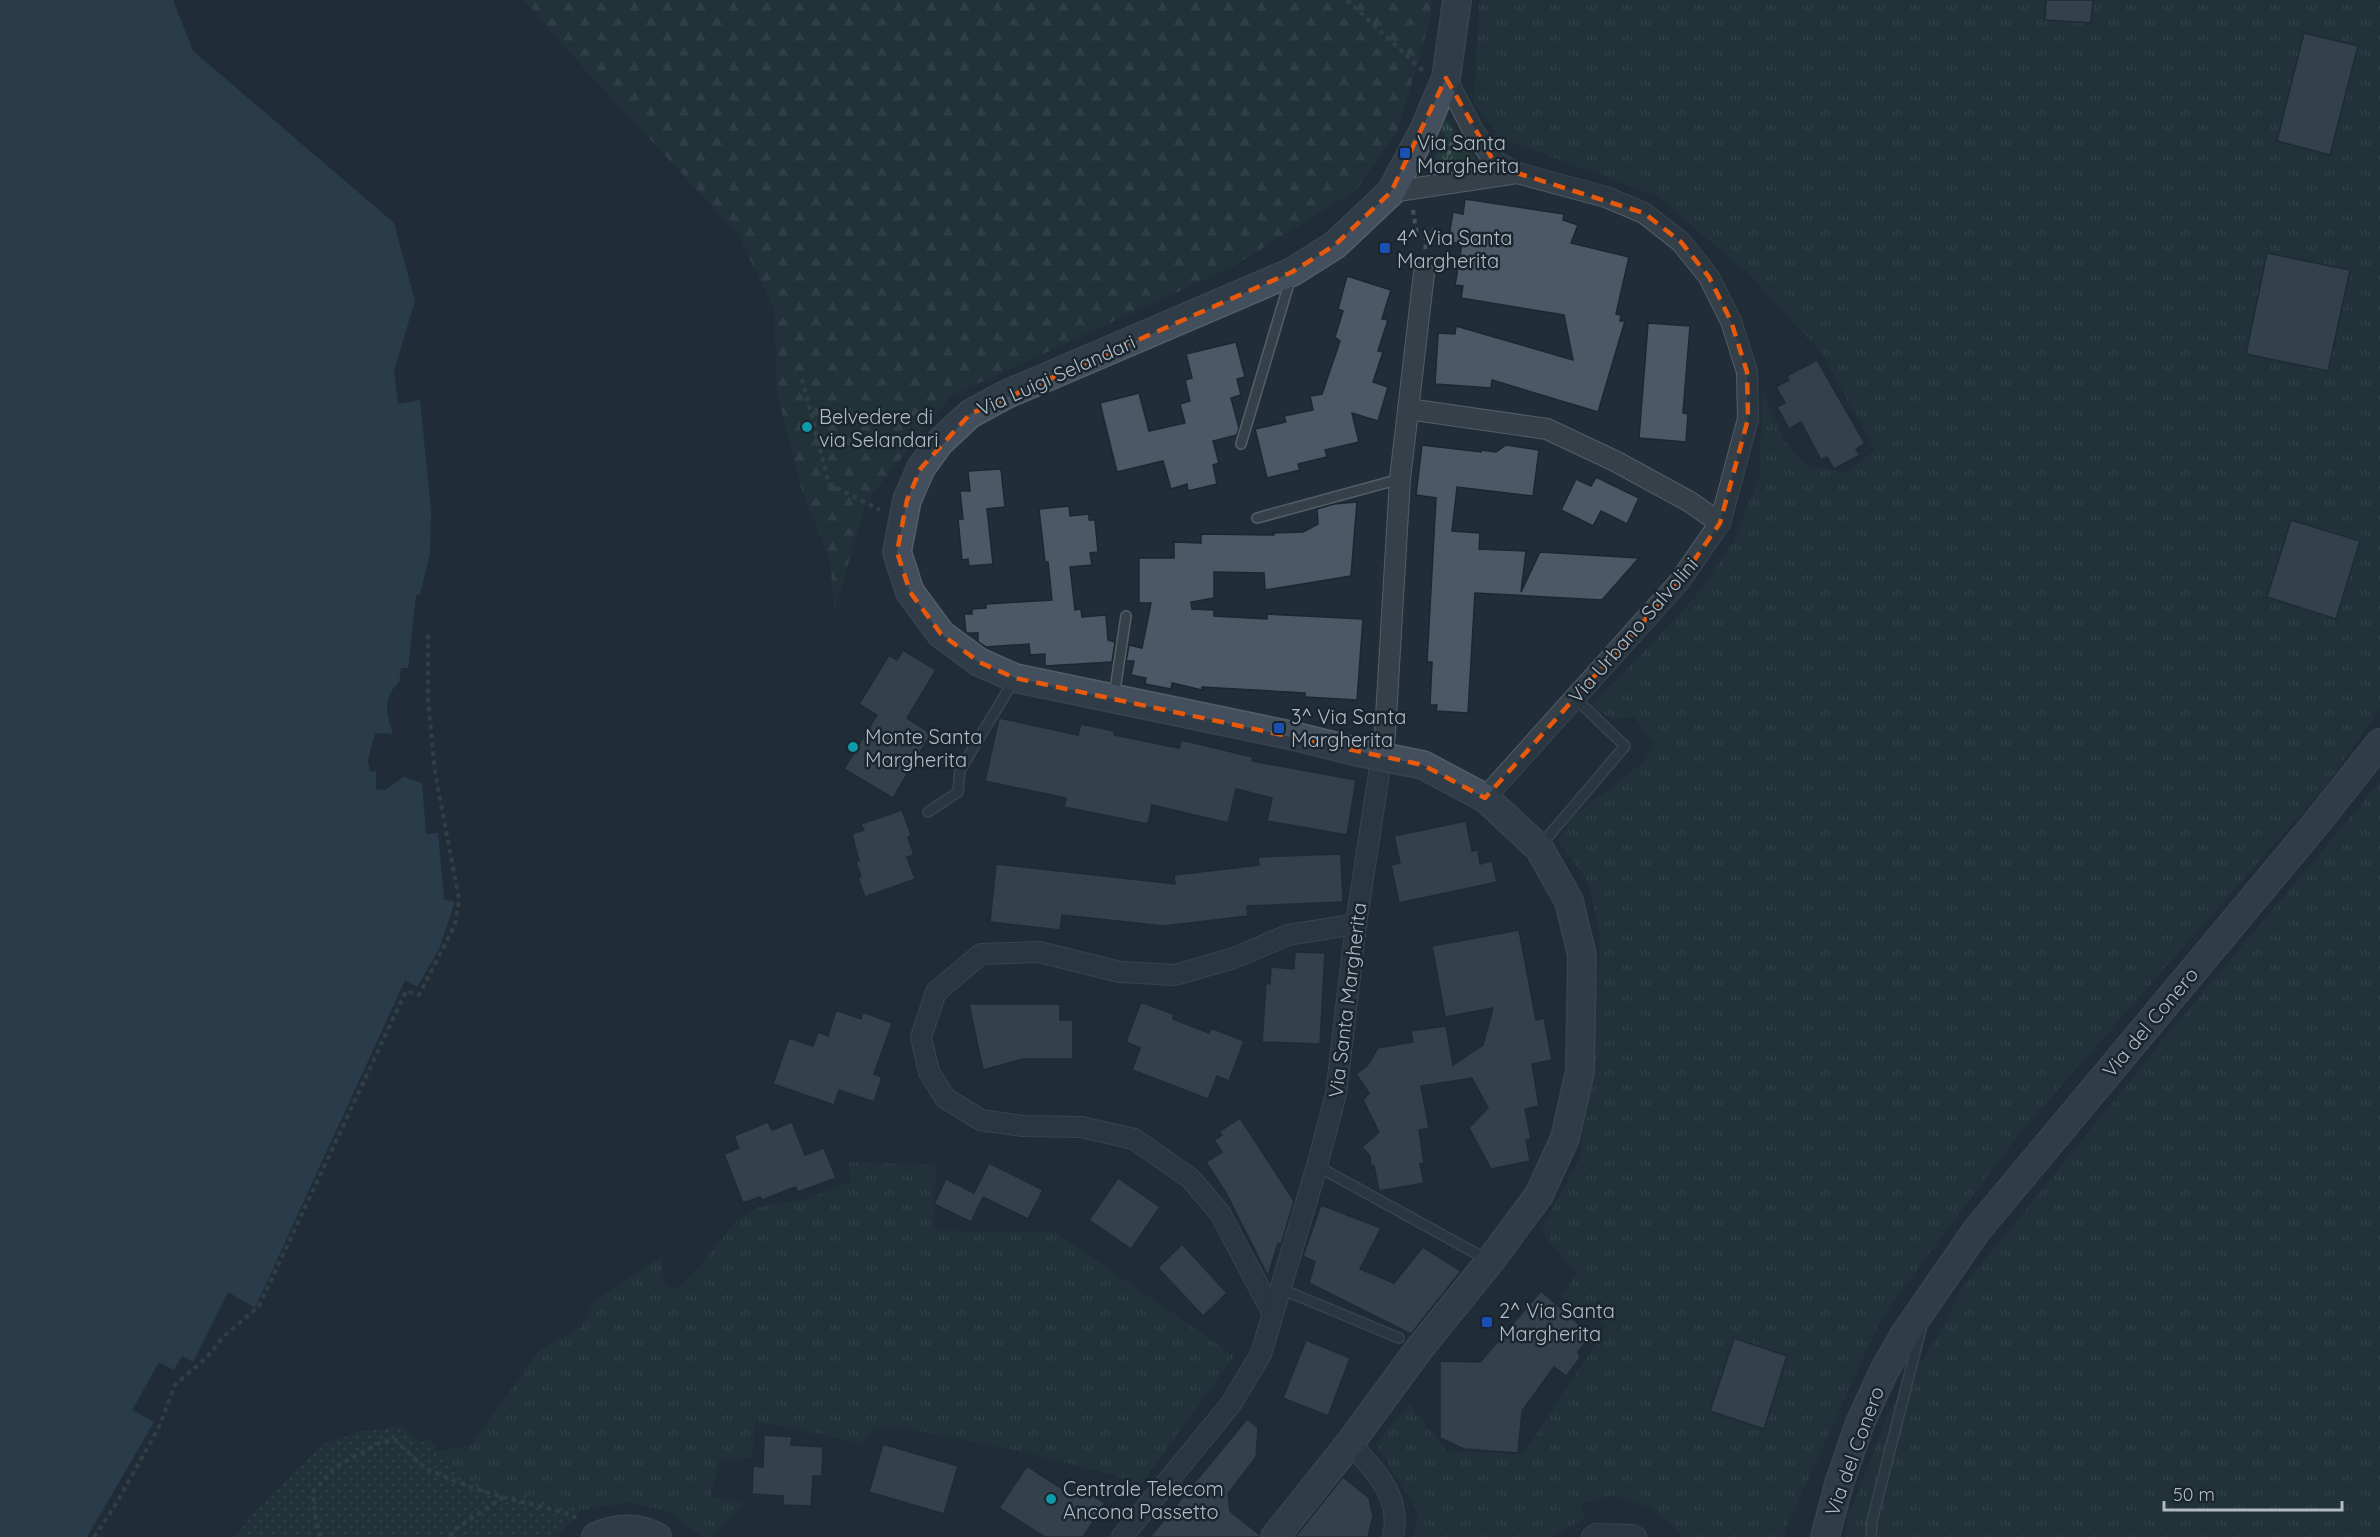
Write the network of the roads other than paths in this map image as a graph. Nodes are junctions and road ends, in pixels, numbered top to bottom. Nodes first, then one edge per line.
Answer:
1 (1457, 0) edge
2 (1443, 84) junction
3 (1517, 173) junction
4 (1391, 192) junction
5 (1292, 272) junction
6 (1424, 273) dead end
7 (1407, 409) junction
8 (1241, 444) dead end
9 (1400, 479) junction
10 (1257, 518) dead end
11 (1720, 523) junction
12 (1126, 616) dead end
13 (1015, 678) junction
14 (1574, 697) junction
15 (1114, 698) junction
16 (2380, 743) edge
17 (1485, 798) junction
18 (928, 812) dead end
19 (1539, 848) junction
20 (1356, 924) junction
21 (1317, 1166) junction
22 (1490, 1261) junction
23 (1279, 1288) junction
24 (1926, 1305) junction
25 (1272, 1312) junction
26 (1399, 1338) dead end
27 (1350, 1443) junction
28 (597, 1536) edge
29 (657, 1537) edge
30 (1122, 1537) edge
31 (1275, 1537) edge
32 (1393, 1537) edge
33 (1592, 1537) edge
34 (1636, 1537) edge
35 (1825, 1537) edge
36 (1871, 1537) edge

1 - 2 street
2 - 3 street, Via Urbano Salvolini
2 - 4 street
3 - 4 street, Via Urbano Salvolini
3 - 11 street, Via Urbano Salvolini
4 - 5 street, Via Luigi Selandari
5 - 8 lane
5 - 13 street, Via Luigi Selandari
6 - 7 street, Via Santa Margherita
7 - 9 street, Via Santa Margherita
7 - 11 street
9 - 10 lane
9 - 20 street, Via Santa Margherita
11 - 14 street, Via Urbano Salvolini
12 - 15 lane
13 - 15 street, Via Luigi Selandari
13 - 18 lane
14 - 17 street, Via Urbano Salvolini
14 - 19 lane
15 - 17 street, Via Luigi Selandari, bridge
16 - 24 street, Via del Conero
17 - 19 street, Via Luigi Selandari
19 - 22 street, Via Luigi Selandari
20 - 21 street, Via Santa Margherita
20 - 25 street
21 - 22 lane
21 - 23 street, Via Santa Margherita
22 - 27 street, Via Luigi Selandari
23 - 25 street, Via Santa Margherita
23 - 26 lane
24 - 35 street, Via del Conero
24 - 36 lane, Via del Conero
25 - 30 street, Via Santa Margherita
27 - 31 street, Via Luigi Selandari
27 - 32 street
28 - 29 street
33 - 34 street

